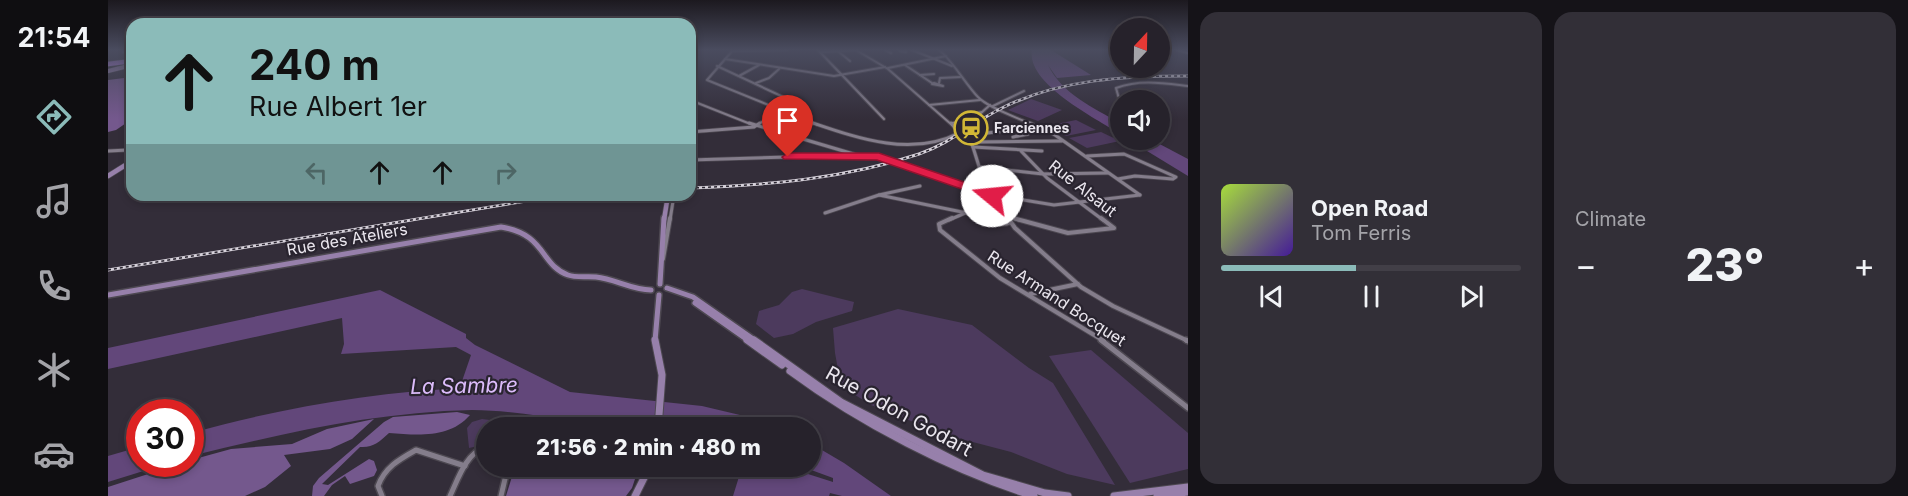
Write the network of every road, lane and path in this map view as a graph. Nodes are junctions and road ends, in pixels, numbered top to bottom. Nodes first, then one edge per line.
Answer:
1 (712, 73) edge
2 (732, 73) edge
3 (743, 73) edge
4 (775, 73) edge
5 (815, 73) edge
6 (847, 73) edge
7 (892, 73) edge
8 (917, 73) edge
9 (957, 73) edge
10 (840, 74) junction
11 (931, 74) dead end
12 (920, 75) junction
13 (738, 76) junction
14 (834, 76) junction
15 (960, 77) junction
16 (844, 78) junction
17 (755, 84) junction
18 (1188, 86) edge
19 (1117, 90) edge
20 (1024, 91) dead end
21 (980, 100) junction
22 (696, 102) edge
23 (929, 105) junction
24 (991, 106) junction
25 (783, 110) junction
26 (884, 119) dead end
27 (950, 123) junction
28 (1030, 123) junction
29 (756, 126) junction
30 (1020, 126) junction
31 (696, 131) edge
32 (1005, 131) junction
33 (1013, 136) junction
34 (1054, 137) junction
35 (1020, 142) junction
36 (973, 143) junction
37 (126, 150) edge
38 (108, 151) edge
39 (1042, 151) dead end
40 (1021, 152) junction
41 (1027, 152) junction
42 (858, 155) junction
43 (1086, 157) junction
44 (696, 160) edge
45 (126, 165) edge
46 (980, 167) junction
47 (1108, 173) junction
48 (1043, 174) junction
49 (108, 176) edge
50 (1117, 179) junction
51 (920, 186) dead end
52 (974, 191) joint
53 (879, 195) junction
54 (989, 195) junction
55 (667, 201) edge
56 (673, 201) edge
57 (1083, 203) junction
58 (825, 213) dead end
59 (967, 213) junction
60 (1004, 216) junction
61 (1021, 220) junction
62 (1011, 223) junction
63 (663, 262) junction
64 (1078, 284) junction
65 (651, 290) junction
66 (663, 290) junction
67 (1029, 294) junction
68 (108, 295) edge
69 (1188, 341) edge
70 (1188, 408) edge
71 (659, 417) edge
72 (476, 451) edge
73 (465, 466) junction
74 (505, 477) edge
75 (644, 477) edge
76 (1188, 487) edge
77 (1188, 492) edge
78 (382, 496) edge
79 (450, 496) edge
80 (501, 496) edge
81 (635, 496) edge
82 (1034, 496) edge
83 (1068, 496) edge
84 (1114, 496) edge
85 (1156, 496) edge

1 - 25 street
2 - 13 street
3 - 13 street
4 - 17 street
5 - 14 street
6 - 10 street
7 - 23 street
8 - 12 street
9 - 15 street
10 - 14 street
10 - 16 street
11 - 12 street
12 - 15 street
13 - 17 street
14 - 16 street
15 - 21 street
16 - 26 street
17 - 25 street
18 - 19 street
20 - 24 street
21 - 23 street
21 - 24 street
22 - 29 street
23 - 27 street
24 - 27 street
24 - 28 street
25 - 27 street
25 - 29 street
28 - 30 street
28 - 34 street
29 - 31 street
29 - 42 street
30 - 32 street
30 - 33 street
32 - 33 street
32 - 36 street
33 - 35 street
34 - 35 street
34 - 43 street
35 - 36 street
35 - 41 street
36 - 40 street
36 - 46 street
37 - 38 street
39 - 41 street
40 - 41 street
40 - 48 street, Rue Alsaut
42 - 44 street
42 - 52 street, bridge
43 - 47 street
43 - 50 street
45 - 49 main road
46 - 48 street
46 - 54 street
47 - 48 street
47 - 50 street
48 - 57 street, Rue Alsaut
50 - 57 street
51 - 53 street
52 - 54 street
53 - 58 street
53 - 59 street
54 - 57 street
54 - 59 street, Rue Armand Bocquet
54 - 60 street
55 - 63 main road
56 - 63 street
57 - 61 street, Rue Alsaut
59 - 62 street
59 - 67 street, Rue Armand Bocquet
60 - 61 street, Rue Alsaut
60 - 62 street
61 - 62 street
62 - 64 street
63 - 66 main road
64 - 67 street
64 - 69 street
65 - 66 main road
65 - 66 main road
65 - 68 main road, Rue des Ateliers
66 - 71 main road
66 - 82 main road, Rue Odon Godart
66 - 83 main road, Rue Odon Godart
67 - 70 street, Rue Armand Bocquet
72 - 73 street
73 - 78 street
73 - 79 street
74 - 80 street
75 - 81 main road
76 - 84 main road
77 - 85 main road

